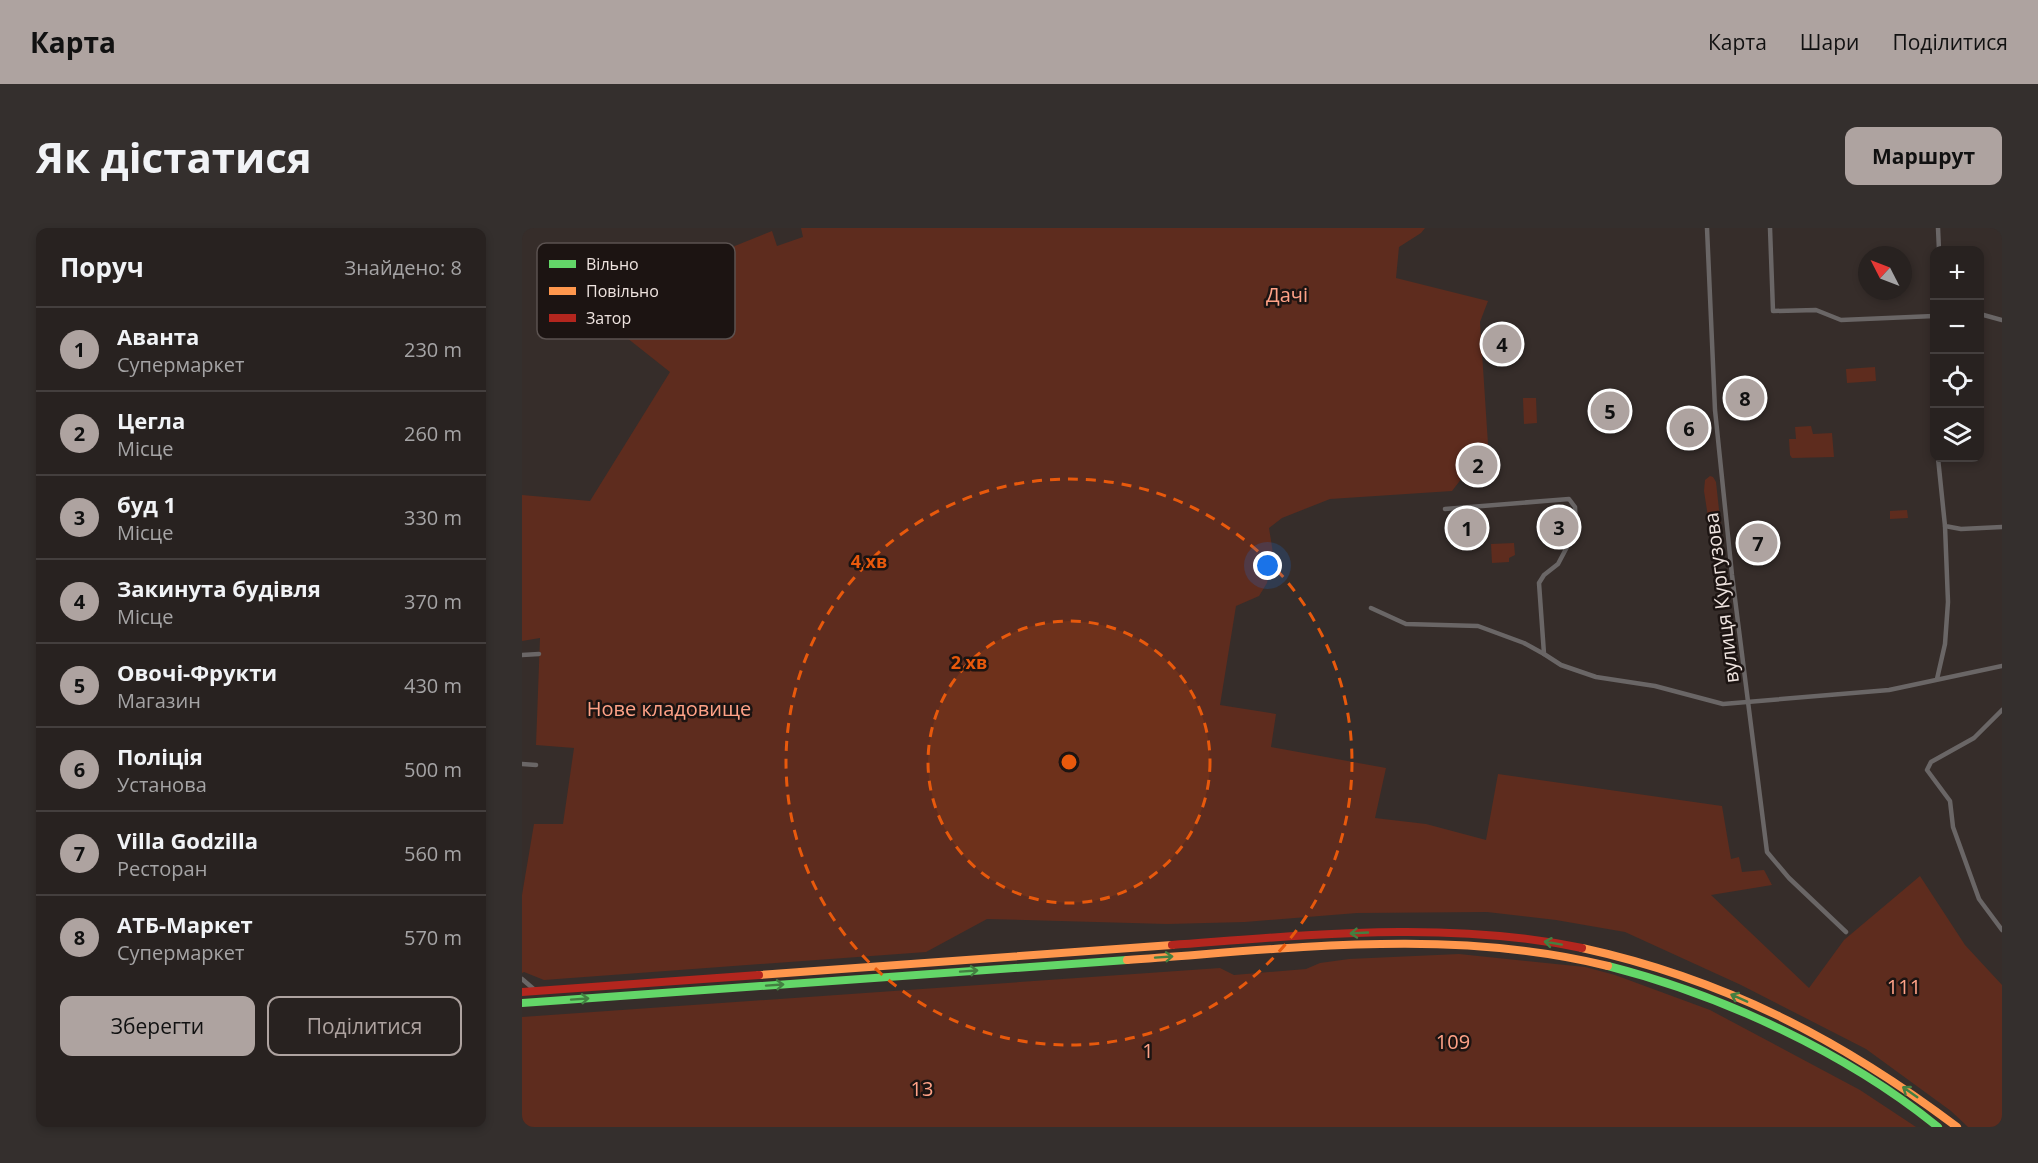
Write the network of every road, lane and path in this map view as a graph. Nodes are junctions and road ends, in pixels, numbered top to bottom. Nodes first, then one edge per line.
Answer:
1 (1707, 228) edge
2 (1770, 228) edge
3 (1775, 228) edge
4 (1938, 228) edge
5 (1939, 246) edge
6 (1984, 315) edge
7 (1930, 316) edge
8 (2002, 320) edge
9 (1938, 462) edge
10 (1444, 509) dead end
11 (1945, 526) junction
12 (2002, 526) edge
13 (1371, 608) dead end
14 (539, 654) dead end
15 (1544, 654) junction
16 (522, 655) edge
17 (2002, 666) edge
18 (1937, 678) junction
19 (1749, 700) junction
20 (2002, 710) edge
21 (522, 764) edge
22 (536, 765) dead end
23 (2002, 930) edge
24 (1846, 932) dead end
25 (522, 979) edge
26 (536, 991) junction
27 (522, 992) edge
28 (522, 1003) edge
29 (1938, 1127) edge
30 (1957, 1127) edge

1 - 19 street, вулиця Кургузова
2 - 3 street
2 - 7 street
4 - 5 street
6 - 8 street
9 - 11 street
10 - 15 street
11 - 12 street
11 - 18 street
13 - 15 street
14 - 16 street
15 - 19 street
17 - 18 street
18 - 19 street
19 - 24 street, вулиця Кургузова
20 - 23 street
21 - 22 street
25 - 26 street
26 - 27 main road
30 -> 26 main road
28 -> 29 main road

